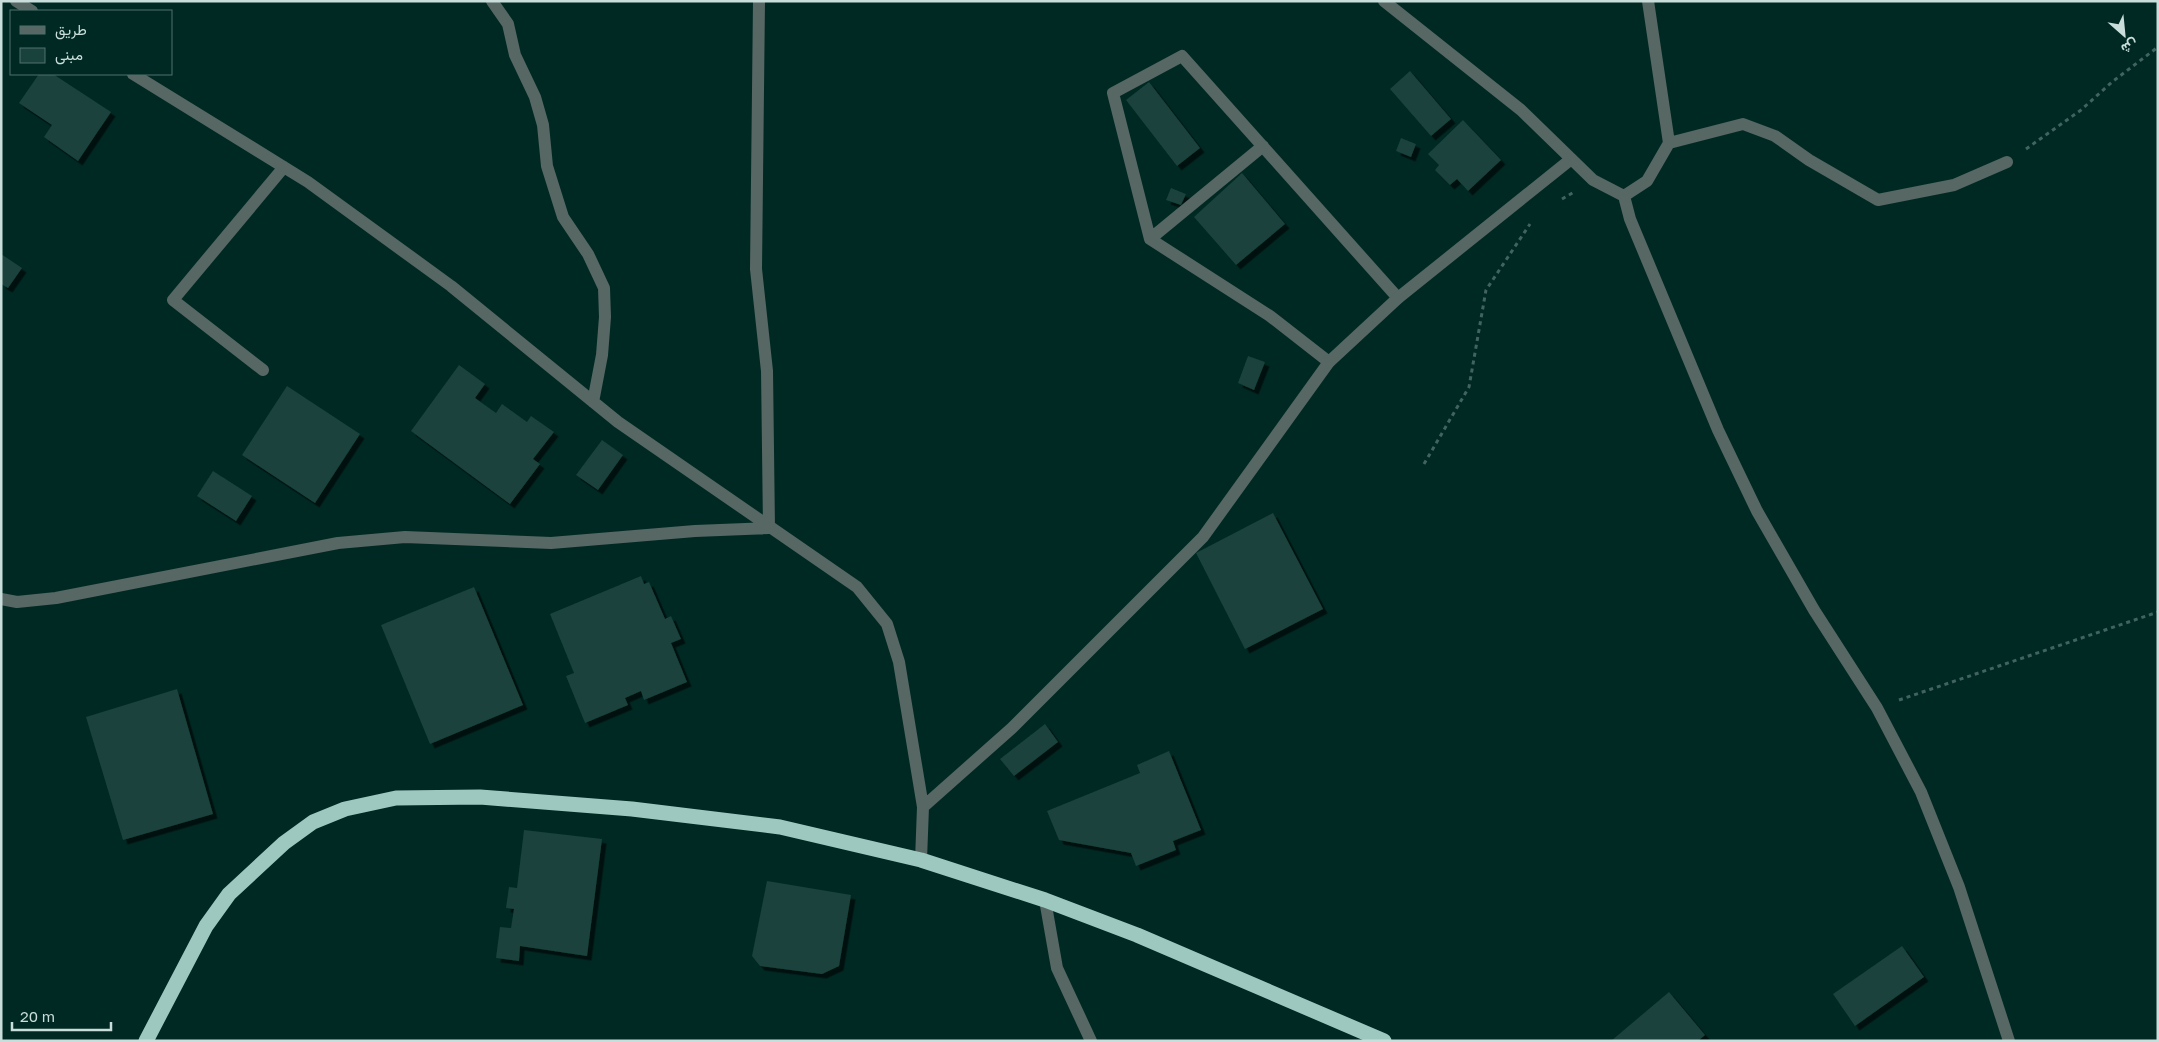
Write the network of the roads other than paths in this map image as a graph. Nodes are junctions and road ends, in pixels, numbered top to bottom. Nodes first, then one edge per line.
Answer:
1 (16, 1) edge
2 (492, 1) edge
3 (759, 1) edge
4 (1384, 1) edge
5 (1648, 1) edge
6 (30, 10) edge
7 (135, 75) edge
8 (1669, 143) junction
9 (1263, 146) junction
10 (1570, 160) junction
11 (2007, 162) road end
12 (284, 167) junction
13 (1624, 196) junction
14 (1150, 239) junction
15 (1398, 298) junction
16 (1329, 362) junction
17 (263, 370) dead end
18 (593, 402) junction
19 (769, 528) junction
20 (1, 600) edge
21 (923, 807) junction
22 (921, 860) junction
23 (1045, 900) junction
24 (146, 1041) edge
25 (1091, 1041) edge
26 (1384, 1041) edge
27 (2009, 1041) edge

1 - 6 street
2 - 18 street
3 - 19 street
4 - 10 street
5 - 8 street
7 - 12 street
8 - 11 street
8 - 13 street
9 - 14 street
9 - 14 street
9 - 15 street
10 - 13 street
10 - 15 street
12 - 17 street
12 - 18 street
13 - 27 street
14 - 16 street
15 - 16 street
16 - 21 street
18 - 19 street
19 - 20 street
19 - 21 street
21 - 22 street
22 - 23 highway
22 - 24 highway
23 - 25 street
23 - 26 highway

